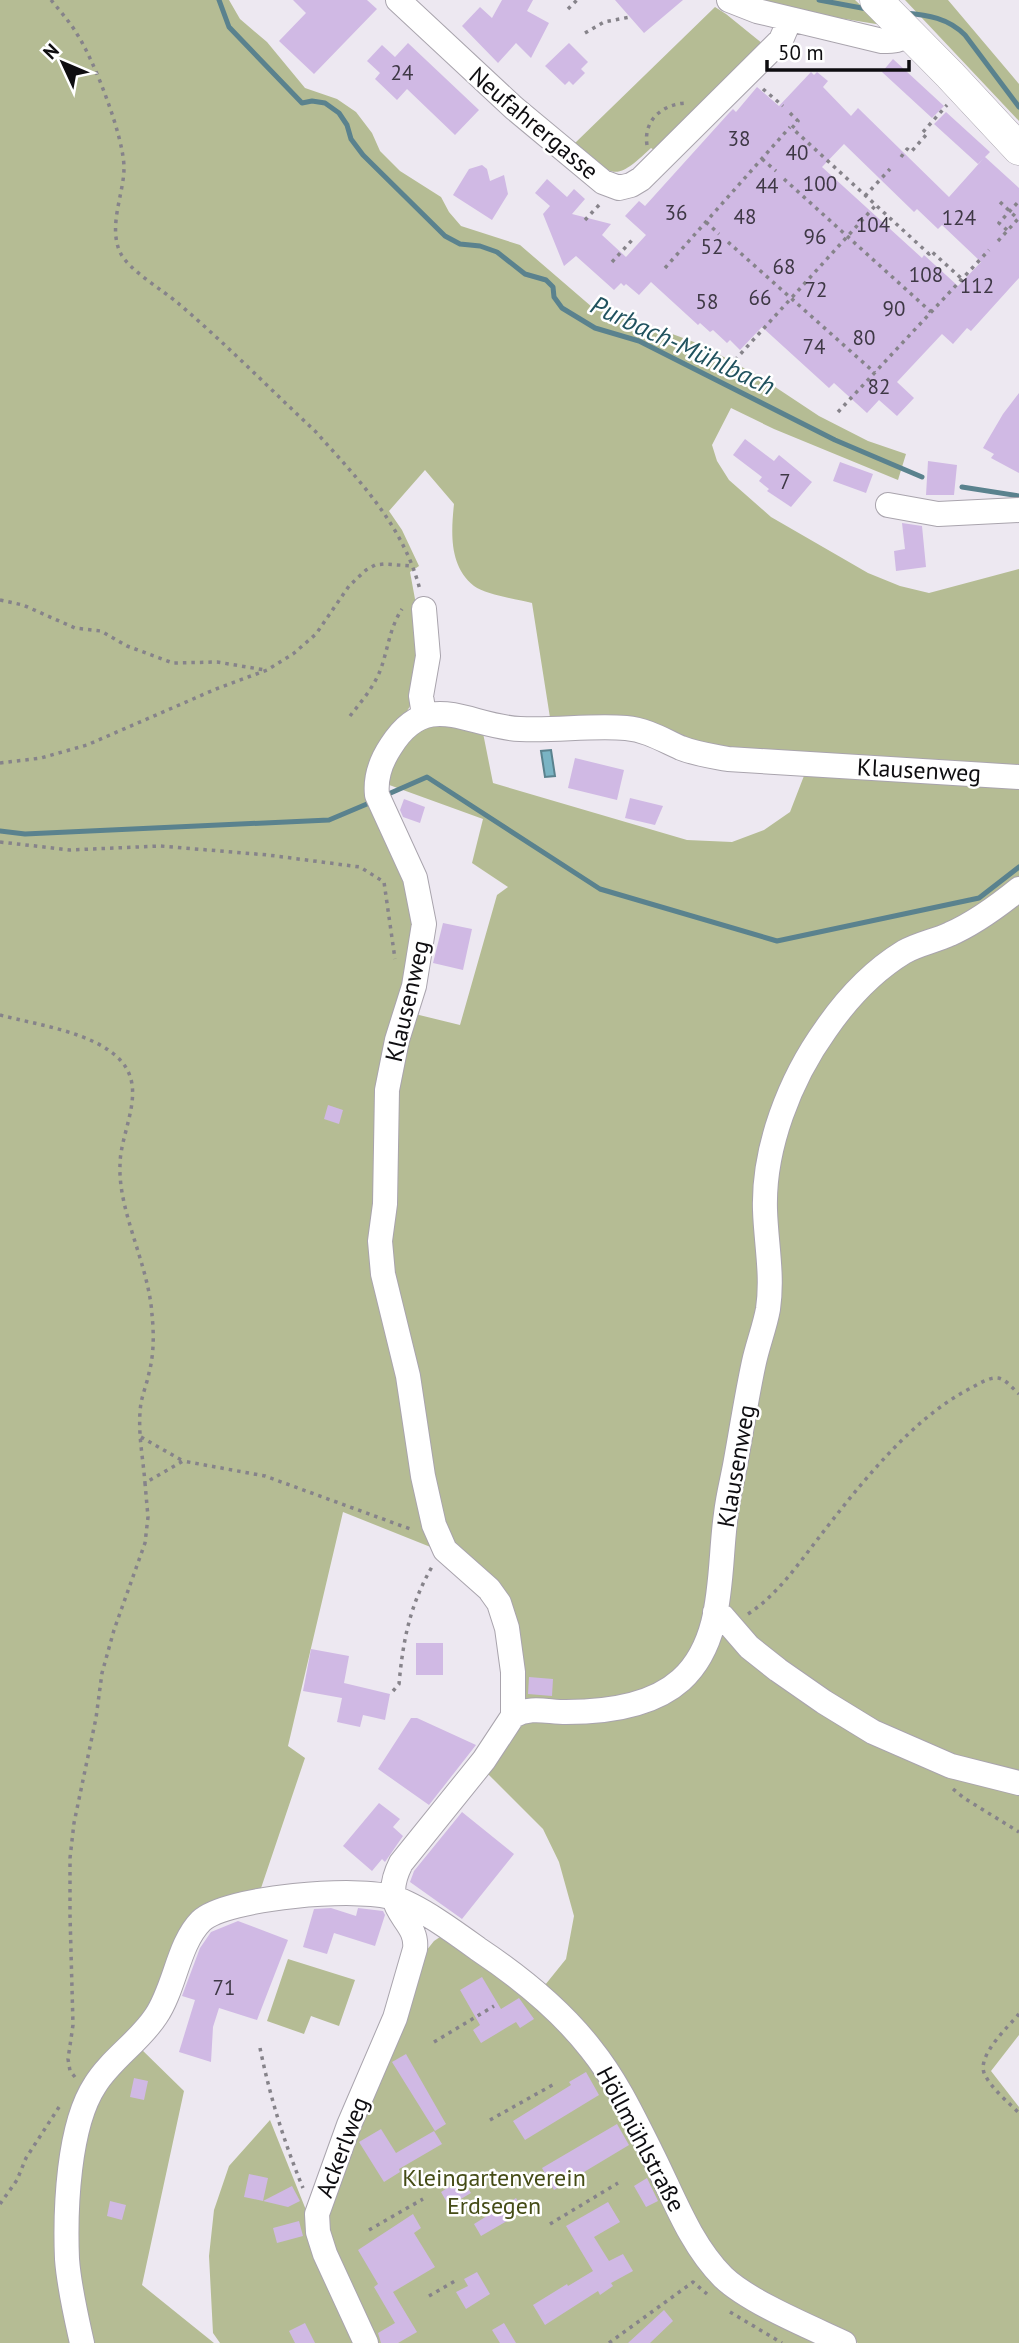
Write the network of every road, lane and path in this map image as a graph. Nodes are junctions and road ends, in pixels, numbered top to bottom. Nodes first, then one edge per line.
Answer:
1 (51, 0) edge
2 (398, 0) edge
3 (577, 0) edge
4 (729, 0) edge
5 (568, 9) dead end
6 (630, 17) dead end
7 (894, 17) edge
8 (790, 19) junction
9 (585, 33) dead end
10 (761, 86) dead end
11 (954, 99) dead end
12 (783, 106) dead end
13 (790, 113) dead end
14 (792, 128) junction
15 (1019, 149) edge
16 (901, 157) dead end
17 (762, 159) junction
18 (890, 169) dead end
19 (776, 171) dead end
20 (785, 179) dead end
21 (607, 196) dead end
22 (865, 196) junction
23 (1019, 201) edge
24 (1000, 202) dead end
25 (875, 206) junction
26 (1010, 211) junction
27 (585, 220) dead end
28 (706, 222) junction
29 (1008, 231) junction
30 (719, 234) dead end
31 (848, 237) junction
32 (633, 239) dead end
33 (998, 241) dead end
34 (728, 242) dead end
35 (989, 250) dead end
36 (612, 262) dead end
37 (665, 268) dead end
38 (962, 279) junction
39 (792, 298) junction
40 (932, 312) junction
41 (736, 360) dead end
42 (875, 373) junction
43 (838, 412) dead end
44 (888, 505) dead end
45 (1019, 510) edge
46 (413, 566) junction
47 (0, 600) edge
48 (416, 600) junction
49 (267, 670) junction
50 (424, 715) junction
51 (349, 716) dead end
52 (0, 763) edge
53 (1019, 776) edge
54 (0, 842) edge
55 (1019, 889) edge
56 (396, 961) dead end
57 (0, 1015) edge
58 (1019, 1394) edge
59 (141, 1437) junction
60 (183, 1461) junction
61 (145, 1483) junction
62 (443, 1546) junction
63 (719, 1615) junction
64 (393, 1691) dead end
65 (513, 1716) junction
66 (946, 1783) dead end
67 (1019, 1783) edge
68 (1019, 1832) edge
69 (394, 1898) junction
70 (442, 1926) junction
71 (415, 1949) junction
72 (494, 2006) dead end
73 (1019, 2014) edge
74 (434, 2042) dead end
75 (260, 2048) dead end
76 (556, 2083) dead end
77 (95, 2084) junction
78 (65, 2098) dead end
79 (1019, 2113) edge
80 (490, 2120) dead end
81 (618, 2183) dead end
82 (423, 2199) dead end
83 (0, 2204) edge
84 (317, 2214) junction
85 (550, 2224) dead end
86 (369, 2230) dead end
87 (455, 2281) dead end
88 (429, 2296) dead end
89 (714, 2299) dead end
90 (729, 2311) dead end
91 (82, 2343) edge
92 (366, 2343) edge
93 (609, 2343) edge
94 (782, 2343) edge
95 (844, 2343) edge

1 - 46 path
2 - 8 street, Neufahrergasse
3 - 5 path
4 - 8 street
6 - 9 path
7 - 8 street
7 - 15 main road
10 - 12 path
11 - 16 path
13 - 14 path
14 - 17 path
14 - 22 path
17 - 19 path
17 - 28 path
18 - 22 path
20 - 31 path
21 - 27 path
22 - 25 path
23 - 26 path
24 - 26 path
25 - 31 path
25 - 38 path
26 - 29 path
26 - 29 path
28 - 30 path
28 - 37 path
29 - 33 path
31 - 39 path
31 - 40 path
32 - 36 path
34 - 39 path
35 - 38 path
38 - 40 path
39 - 41 path
39 - 42 path
40 - 42 path
42 - 43 path
44 - 45 street
46 - 48 path
46 - 49 path
47 - 49 path
48 - 50 street
48 - 51 path
49 - 52 path
50 - 53 street, Klausenweg
50 - 62 street, Klausenweg
54 - 56 path
55 - 63 street, Klausenweg
57 - 59 path
58 - 63 path
59 - 60 path
59 - 61 path
60 - 61 path
60 - 62 path
61 - 77 path
62 - 64 path
62 - 65 street
63 - 65 street, Klausenweg
63 - 67 street
65 - 69 street
66 - 68 path
69 - 70 street, Höllmühlstraße
69 - 71 street
69 - 77 street, Höllmühlstraße
70 - 71 street
70 - 95 street, Höllmühlstraße
71 - 84 street, Ackerlweg
72 - 74 path
73 - 79 path
75 - 84 path
76 - 80 path
77 - 91 street, Höllmühlstraße
78 - 83 path
81 - 85 path
82 - 86 path
84 - 92 street, Ackerlweg
87 - 88 path
89 - 93 path
90 - 94 path

